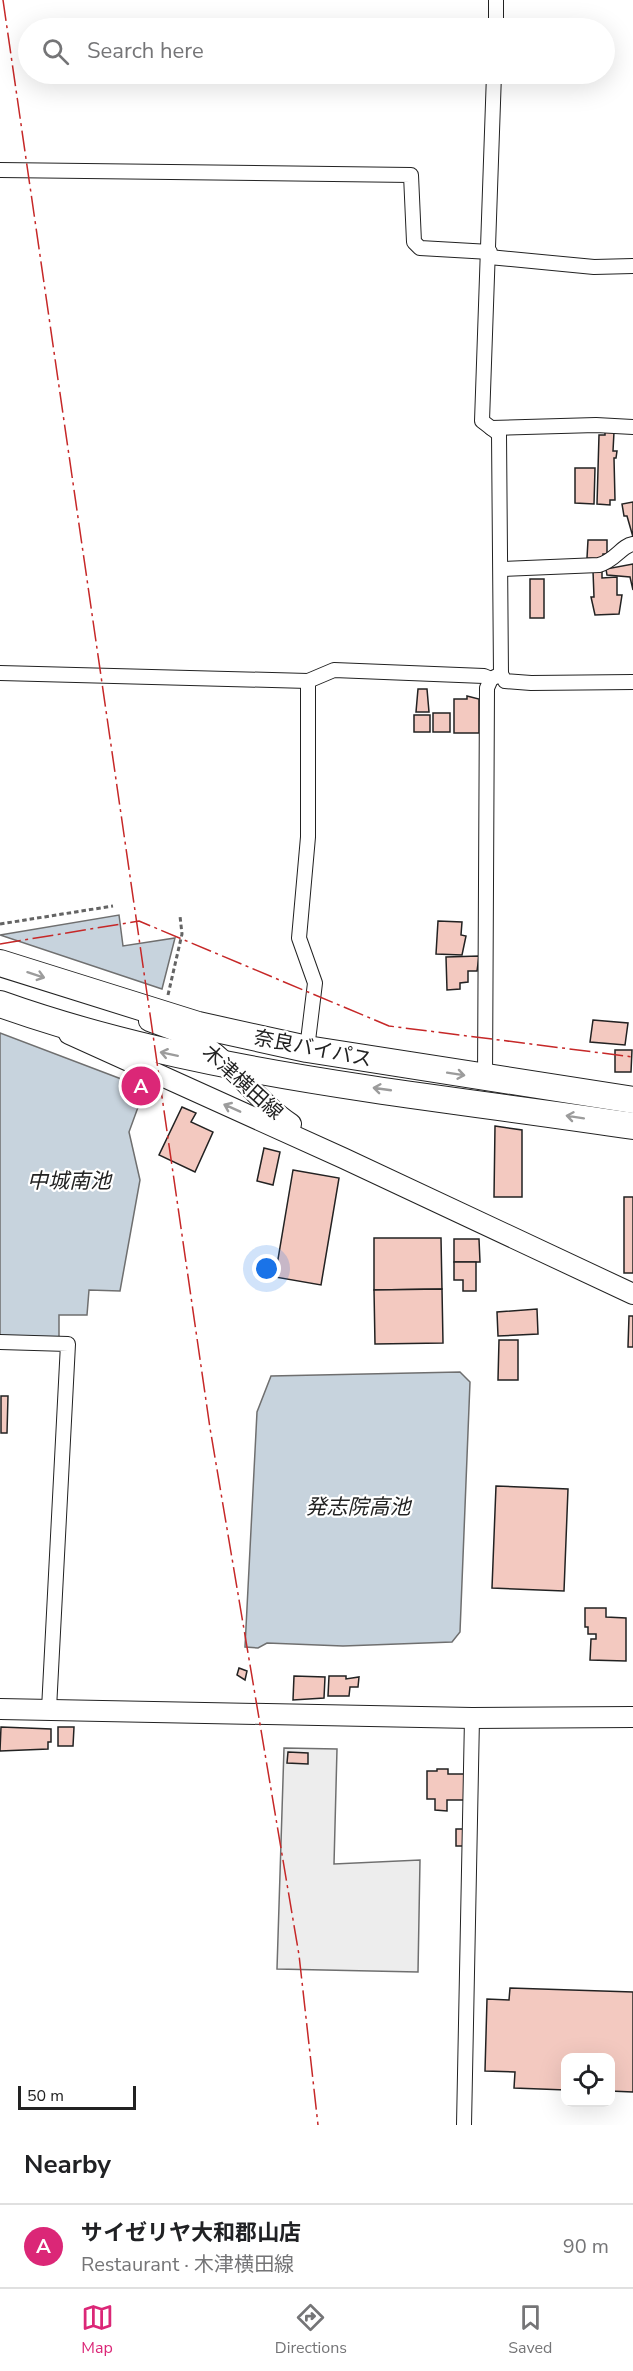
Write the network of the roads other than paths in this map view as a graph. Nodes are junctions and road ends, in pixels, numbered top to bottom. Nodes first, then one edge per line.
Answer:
1 (496, 0) edge
2 (496, 18) edge
3 (495, 84) edge
4 (0, 170) edge
5 (490, 254) junction
6 (633, 266) edge
7 (633, 427) edge
8 (491, 428) junction
9 (633, 544) edge
10 (501, 568) junction
11 (0, 673) edge
12 (496, 676) junction
13 (308, 681) junction
14 (633, 682) edge
15 (0, 963) edge
16 (72, 987) junction
17 (0, 1004) edge
18 (60, 1025) junction
19 (307, 1049) junction
20 (227, 1065) junction
21 (485, 1079) junction
22 (633, 1100) edge
23 (633, 1126) edge
24 (343, 1158) junction
25 (633, 1294) edge
26 (0, 1342) edge
27 (0, 1708) edge
28 (49, 1709) junction
29 (633, 1717) edge
30 (472, 1718) junction
31 (464, 2125) edge

1 - 2 street
3 - 5 street
4 - 5 street
5 - 6 street
5 - 8 street
7 - 8 street
8 - 10 street
9 - 10 street
10 - 12 street
11 - 13 street
12 - 13 street
12 - 14 street
12 - 21 street
13 - 19 street
15 -> 16 highway, 奈良バイパス
16 - 19 highway, 奈良バイパス
16 - 20 main road, 木津横田線
17 - 18 highway, 奈良バイパス
20 -> 18 highway, 奈良バイパス
24 -> 18 main road, 木津横田線
19 -> 21 highway, 奈良バイパス
23 -> 20 highway, 奈良バイパス
20 - 24 main road, 木津横田線
21 - 22 highway, 奈良バイパス
24 - 25 main road, 木津横田線
26 - 28 street
27 - 28 main road
28 - 30 main road
29 - 30 main road
30 - 31 street

